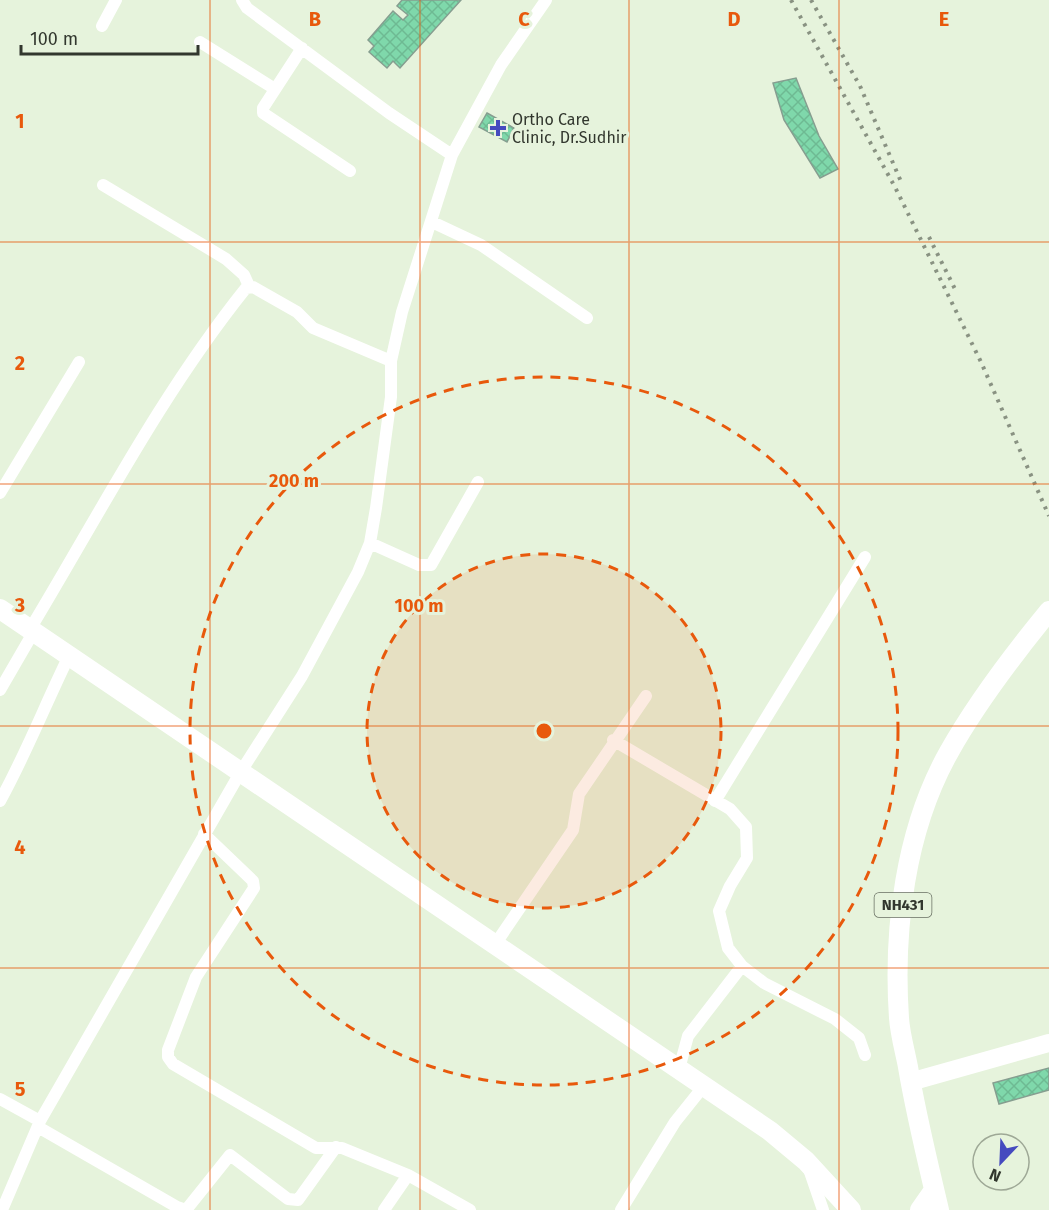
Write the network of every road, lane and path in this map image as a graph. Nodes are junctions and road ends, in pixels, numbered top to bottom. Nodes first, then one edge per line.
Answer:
1 (116, 0) edge
2 (242, 0) edge
3 (540, 0) edge
4 (546, 0) edge
5 (532, 21) junction
6 (102, 26) dead end
7 (200, 42) dead end
8 (302, 48) junction
9 (275, 89) junction
10 (452, 155) junction
11 (350, 171) dead end
12 (103, 185) dead end
13 (432, 222) junction
14 (249, 286) junction
15 (587, 318) dead end
16 (392, 361) junction
17 (79, 362) dead end
18 (478, 482) dead end
19 (0, 493) edge
20 (370, 543) junction
21 (865, 557) dead end
22 (0, 609) edge
23 (1049, 611) edge
24 (31, 632) junction
25 (68, 658) junction
26 (0, 690) edge
27 (646, 696) dead end
28 (613, 740) junction
29 (240, 773) junction
30 (0, 801) edge
31 (715, 801) junction
32 (204, 834) junction
33 (494, 946) junction
34 (742, 966) junction
35 (1049, 1043) edge
36 (865, 1055) dead end
37 (679, 1069) junction
38 (910, 1082) junction
39 (703, 1087) junction
40 (0, 1099) edge
41 (39, 1124) junction
42 (336, 1147) junction
43 (806, 1161) junction
44 (408, 1175) junction
45 (934, 1190) junction
46 (295, 1205) edge
47 (2, 1210) edge
48 (384, 1210) edge
49 (470, 1210) edge
50 (621, 1210) edge
51 (824, 1210) edge
52 (851, 1210) edge
53 (920, 1210) edge
54 (939, 1210) edge

1 - 6 street
2 - 8 street
3 - 5 street
4 - 5 street
5 - 10 street
7 - 9 street
8 - 9 street
8 - 10 street
9 - 11 street
10 - 13 street
12 - 14 street
13 - 15 street
13 - 16 street
14 - 16 street
14 - 24 street
16 - 20 street
17 - 19 street
18 - 20 street
20 - 29 street
21 - 31 street
22 - 24 main road
23 - 38 main road, NH431
24 - 25 main road
24 - 26 street
25 - 29 main road
25 - 30 street
27 - 28 street
28 - 31 street
28 - 33 street
29 - 32 street
29 - 33 main road
31 - 34 street
32 - 41 street
32 - 42 street
33 - 37 main road
34 - 36 street
34 - 37 street
35 - 38 street
37 - 39 main road
38 - 45 main road, NH431
39 - 43 main road
39 - 50 street
40 - 41 street
41 - 46 street
41 - 47 street
42 - 44 street
42 - 46 street
43 - 51 street
43 - 52 main road
44 - 48 street
44 - 49 street
45 - 53 main road
45 - 54 main road, NH431

